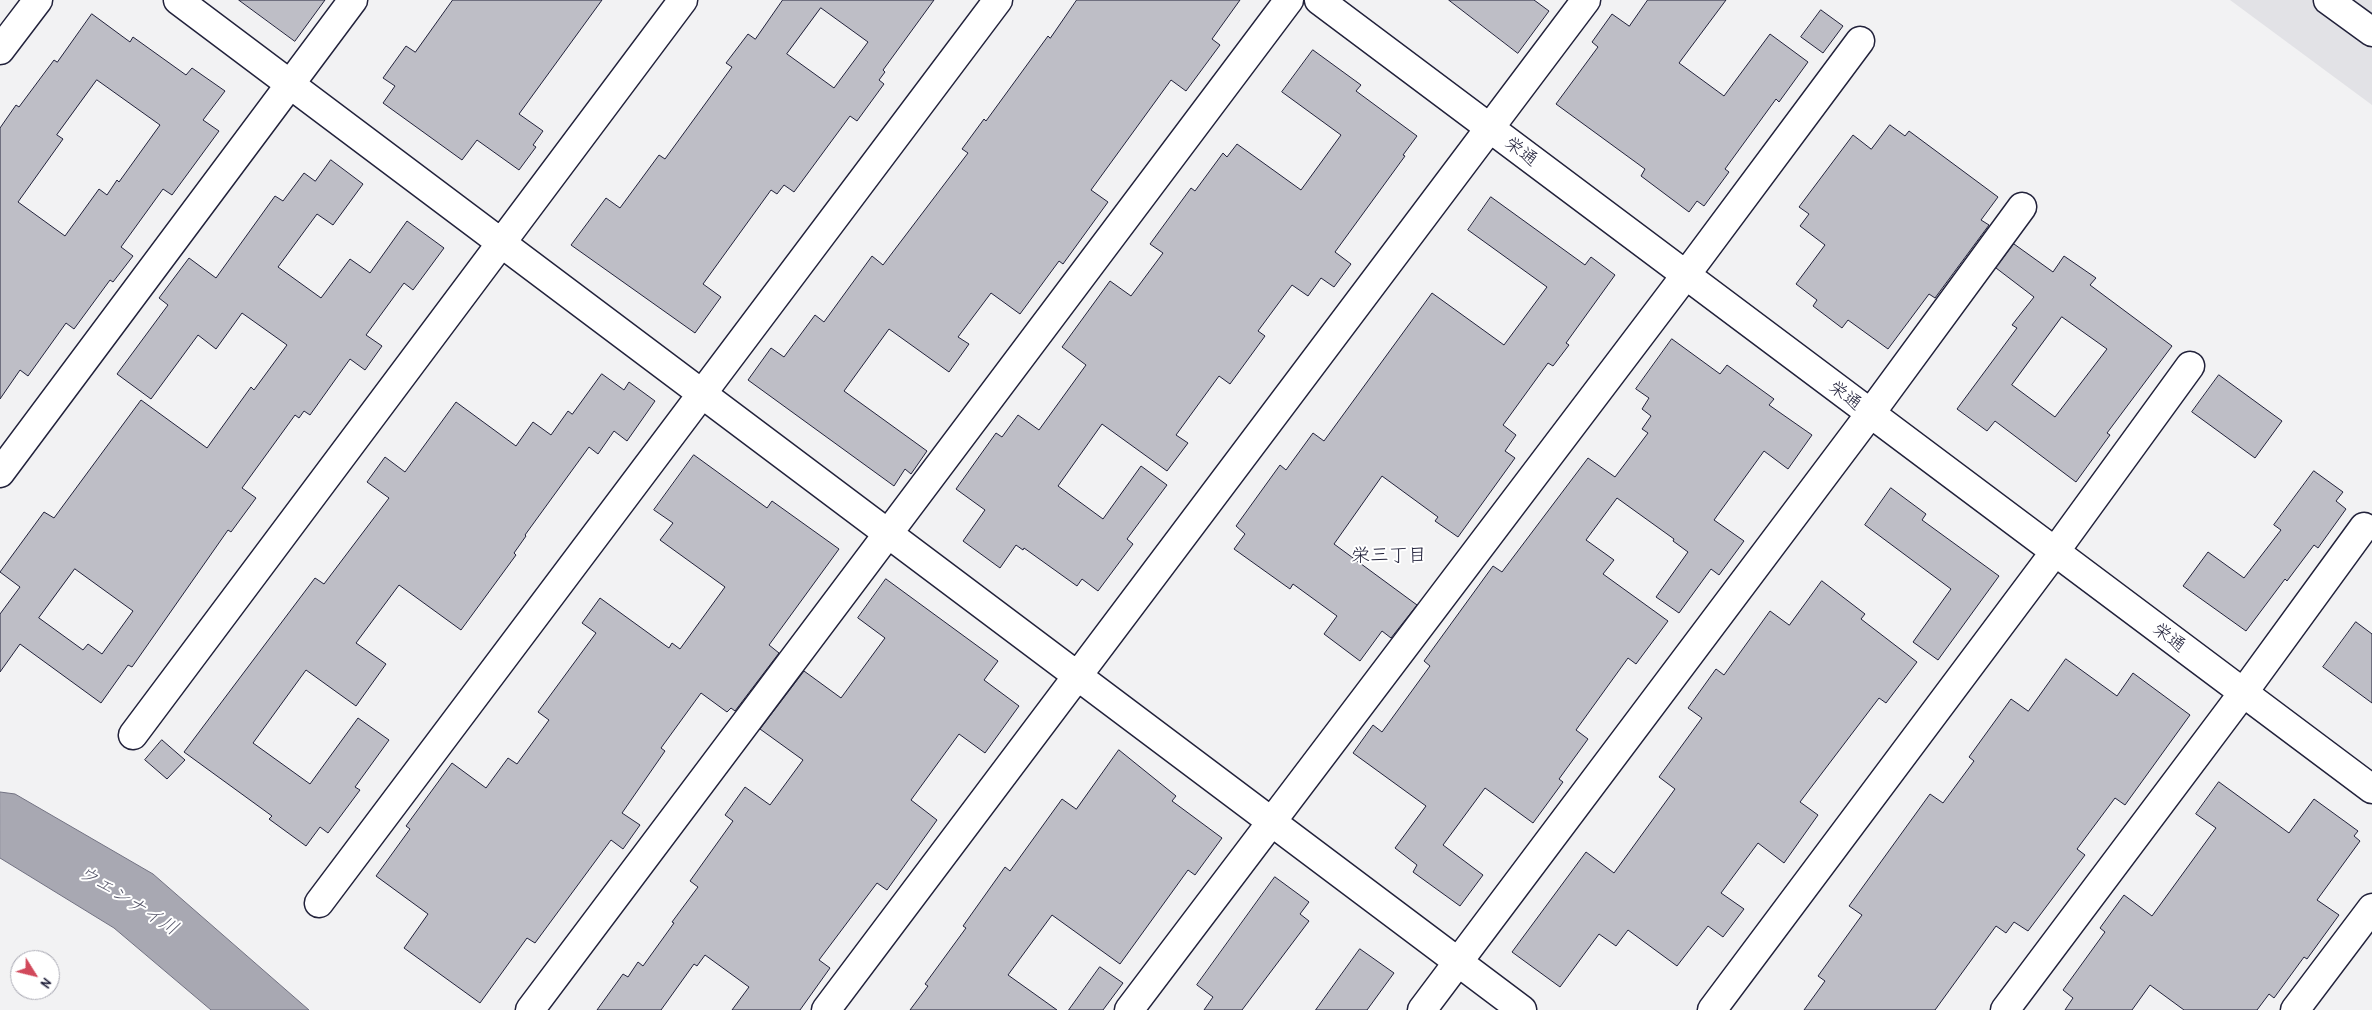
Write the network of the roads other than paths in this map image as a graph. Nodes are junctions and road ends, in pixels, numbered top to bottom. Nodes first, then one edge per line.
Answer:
1 (38, 0) edge
2 (178, 0) edge
3 (353, 0) edge
4 (683, 0) edge
5 (998, 0) edge
6 (1290, 0) edge
7 (1319, 0) edge
8 (1586, 0) edge
9 (2328, 0) edge
10 (2372, 32) edge
11 (1860, 41) dead end
12 (0, 50) edge
13 (290, 85) junction
14 (1491, 129) junction
15 (2022, 208) dead end
16 (501, 243) junction
17 (1685, 276) junction
18 (2190, 366) dead end
19 (702, 395) junction
20 (1870, 414) junction
21 (0, 474) edge
22 (2364, 527) dead end
23 (886, 534) junction
24 (2054, 552) junction
25 (1076, 677) junction
26 (2243, 693) junction
27 (133, 735) dead end
28 (2372, 789) edge
29 (1272, 821) junction
30 (319, 903) dead end
31 (2372, 908) edge
32 (1458, 962) junction
33 (530, 1010) edge
34 (826, 1010) edge
35 (1129, 1010) edge
36 (1422, 1010) edge
37 (1522, 1010) edge
38 (1712, 1010) edge
39 (2005, 1010) edge
40 (2296, 1010) edge

1 - 12 street
2 - 13 street
3 - 13 street
4 - 16 street
5 - 19 street
6 - 23 street
7 - 14 street, 栄通
8 - 14 street
9 - 10 street
11 - 17 street
13 - 16 street
13 - 21 street
14 - 17 street, 栄通
14 - 25 street
15 - 20 street
16 - 19 street
16 - 27 street
17 - 20 street, 栄通
17 - 29 street
18 - 24 street
19 - 23 street
19 - 30 street
20 - 24 street, 栄通
20 - 32 street
22 - 26 street
23 - 25 street
23 - 33 street
24 - 26 street, 栄通
24 - 38 street
25 - 29 street
25 - 34 street
26 - 28 street, 栄通
26 - 39 street
29 - 32 street
29 - 35 street
31 - 40 street
32 - 36 street
32 - 37 street

